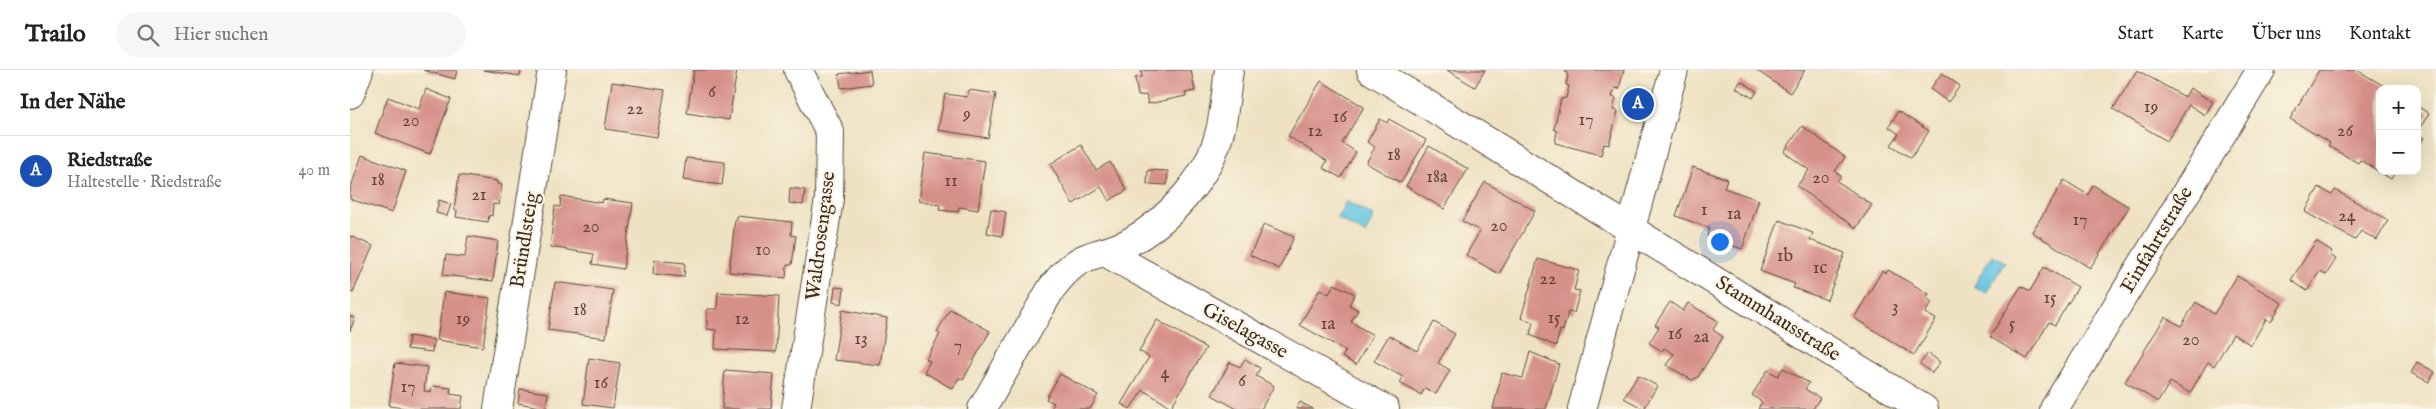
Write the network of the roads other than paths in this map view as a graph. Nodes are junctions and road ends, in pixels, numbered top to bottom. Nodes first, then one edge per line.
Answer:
1 (359, 70) edge
2 (552, 70) edge
3 (798, 70) edge
4 (1229, 70) edge
5 (1371, 70) edge
6 (1674, 70) edge
7 (2260, 70) edge
8 (350, 94) edge
9 (1631, 228) junction
10 (1106, 252) junction
11 (498, 409) edge
12 (796, 409) edge
13 (982, 409) edge
14 (1385, 409) edge
15 (1582, 409) edge
16 (1924, 409) edge
17 (2054, 409) edge

1 - 8 street
2 - 11 street, Bründlsteig
3 - 12 street, Waldrosengasse
4 - 10 street
5 - 9 street, Stammhausstraße
6 - 9 street
7 - 17 street, Einfahrtstraße
9 - 15 street
9 - 16 street, Stammhausstraße
10 - 13 street
10 - 14 street, Giselagasse

